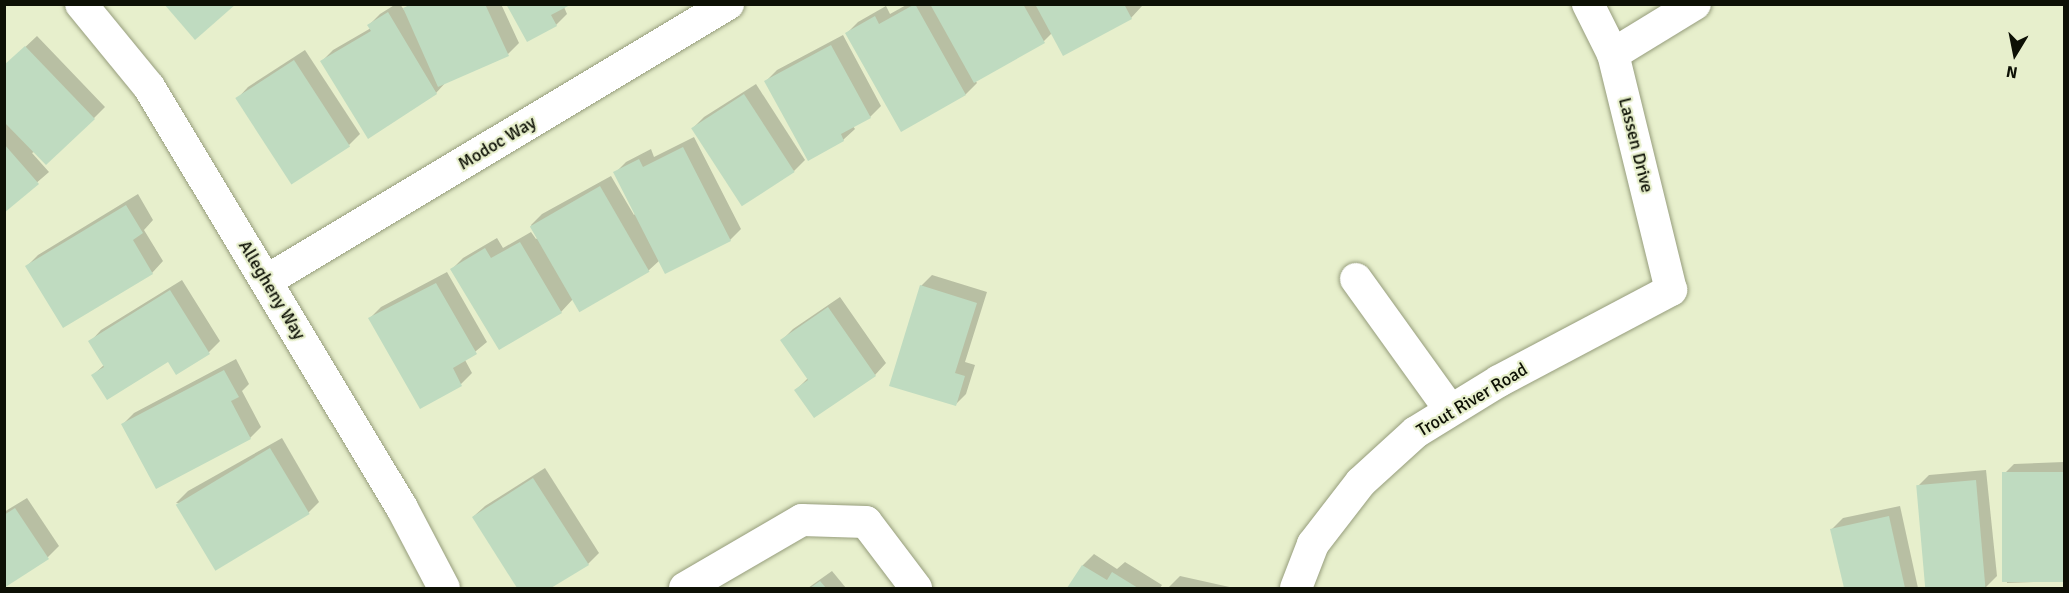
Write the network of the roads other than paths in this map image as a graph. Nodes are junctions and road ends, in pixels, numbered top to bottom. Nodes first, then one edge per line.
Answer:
1 (81, 4) edge
2 (728, 4) edge
3 (1588, 4) edge
4 (1695, 4) edge
5 (1613, 54) junction
6 (1356, 279) dead end
7 (266, 281) junction
8 (1671, 290) joint
9 (1450, 410) junction
10 (444, 588) edge
11 (685, 588) edge
12 (916, 588) edge
13 (1296, 588) edge

1 - 7 street, Allegheny Way
2 - 7 street, Modoc Way
3 - 5 street, Lassen Drive
4 - 5 street
5 - 8 street, Lassen Drive
6 - 9 street
7 - 10 street, Allegheny Way
8 - 9 street, Trout River Road
9 - 13 street, Trout River Road
11 - 12 street

